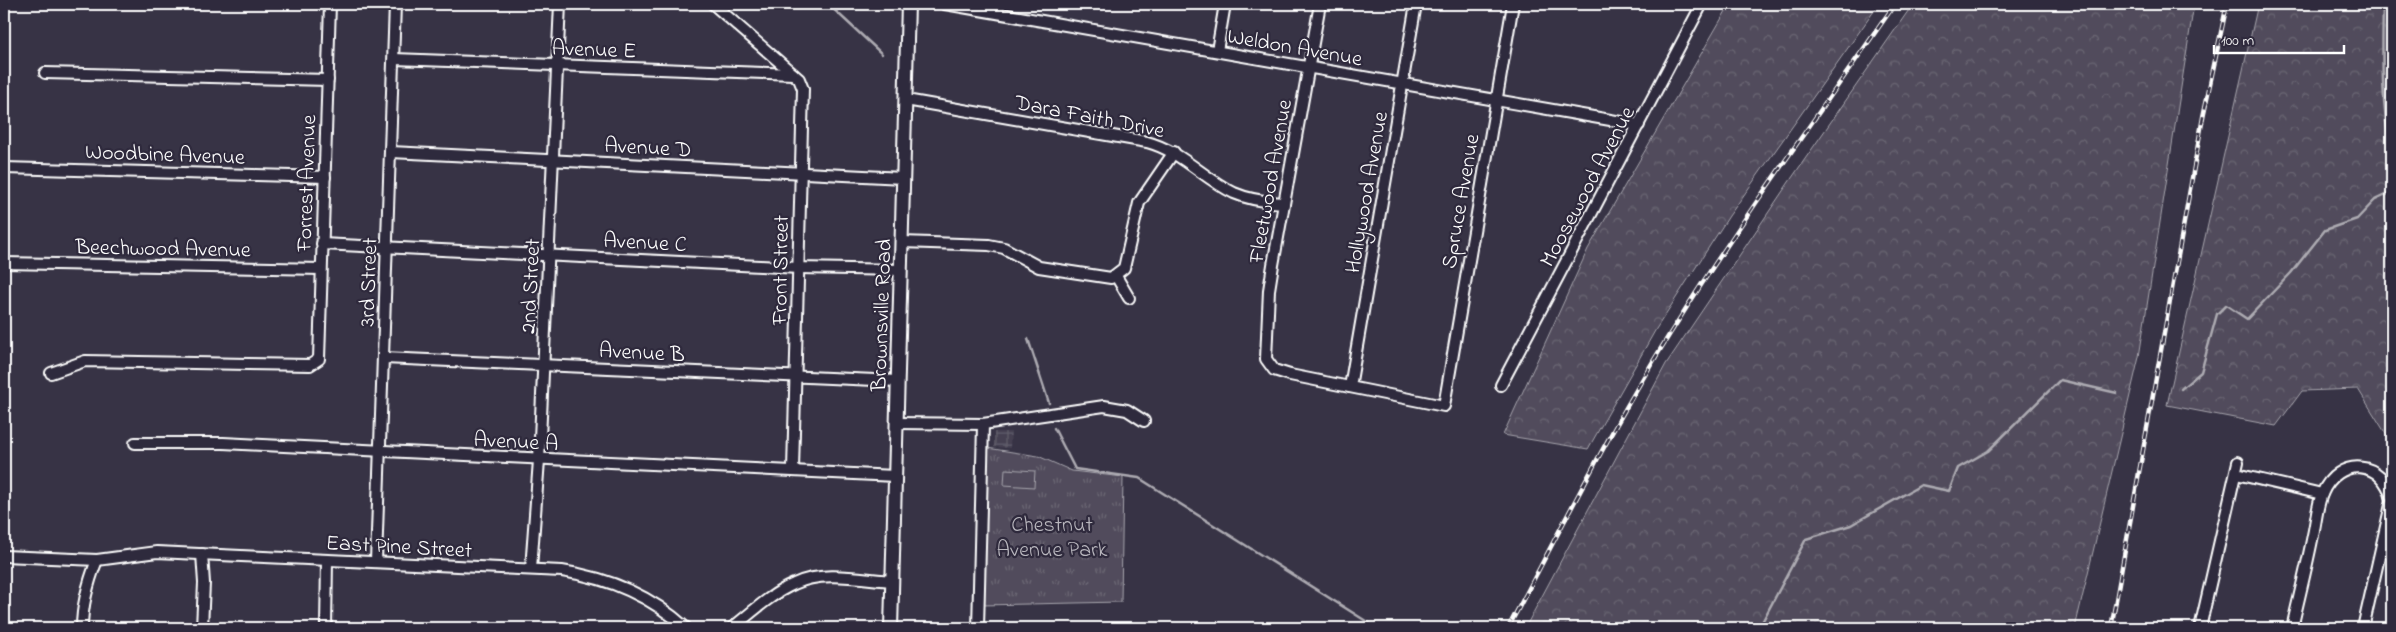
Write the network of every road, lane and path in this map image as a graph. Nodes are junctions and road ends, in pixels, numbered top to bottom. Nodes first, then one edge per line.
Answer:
1 (330, 4) edge
2 (395, 4) edge
3 (560, 4) edge
4 (713, 4) edge
5 (908, 4) edge
6 (945, 4) edge
7 (1225, 4) edge
8 (1320, 4) edge
9 (1416, 4) edge
10 (1513, 4) edge
11 (1702, 4) edge
12 (1217, 51) junction
13 (394, 59) junction
14 (557, 66) junction
15 (1308, 66) junction
16 (45, 73) dead end
17 (793, 74) junction
18 (328, 80) junction
19 (1402, 83) junction
20 (906, 100) junction
21 (1496, 100) junction
22 (1639, 125) junction
23 (391, 152) junction
24 (1174, 152) junction
25 (554, 161) junction
26 (4, 168) edge
27 (799, 173) junction
28 (325, 176) junction
29 (904, 178) junction
30 (1284, 203) junction
31 (902, 242) junction
32 (322, 244) junction
33 (387, 248) junction
34 (549, 255) junction
35 (4, 262) edge
36 (799, 268) junction
37 (321, 269) junction
38 (901, 270) junction
39 (1116, 276) junction
40 (1129, 298) dead end
41 (384, 358) junction
42 (543, 365) junction
43 (51, 373) dead end
44 (796, 376) junction
45 (898, 381) junction
46 (1501, 385) dead end
47 (1350, 388) junction
48 (1144, 421) dead end
49 (897, 423) junction
50 (983, 424) junction
51 (135, 443) dead end
52 (379, 452) junction
53 (539, 460) junction
54 (2238, 462) dead end
55 (793, 470) junction
56 (2236, 474) junction
57 (896, 476) junction
58 (2322, 494) junction
59 (202, 554) junction
60 (4, 556) edge
61 (97, 560) junction
62 (327, 560) junction
63 (376, 562) junction
64 (531, 570) junction
65 (893, 581) junction
66 (82, 628) edge
67 (202, 628) edge
68 (326, 628) edge
69 (686, 628) edge
70 (732, 628) edge
71 (891, 628) edge
72 (978, 628) edge
73 (2200, 628) edge
74 (2292, 628) edge
75 (2363, 628) edge

1 - 18 street, Forrest Avenue
2 - 13 street, 3rd Street
3 - 14 street, 2nd Street
4 - 17 street
5 - 20 street, Brownsville Road
6 - 12 street, Weldon Avenue
7 - 12 street
8 - 15 street, Fleetwood Avenue
9 - 19 street, Hollywood Avenue
10 - 21 street, Spruce Avenue
11 - 22 street, Moosewood Avenue
12 - 15 street, Weldon Avenue
13 - 14 street, Avenue E
13 - 23 street, 3rd Street
14 - 17 street, Avenue E
14 - 25 street, 2nd Street
15 - 19 street, Weldon Avenue
15 - 30 street, Fleetwood Avenue
16 - 18 street
17 - 27 street, Front Street
18 - 28 street, Forrest Avenue
19 - 21 street, Weldon Avenue
19 - 47 street, Hollywood Avenue
20 - 24 street, Dara Faith Drive
20 - 29 street, Brownsville Road
21 - 22 street, Weldon Avenue
21 - 47 street, Spruce Avenue
22 - 46 street, Moosewood Avenue
23 - 25 street, Avenue D
23 - 33 street, 3rd Street
24 - 30 street, Dara Faith Drive
24 - 39 street
25 - 27 street, Avenue D
25 - 34 street, 2nd Street
26 - 28 street, Woodbine Avenue
27 - 29 street, Avenue D
27 - 36 street, Front Street
28 - 32 street, Forrest Avenue
29 - 31 street, Brownsville Road
30 - 47 street, Fleetwood Avenue
31 - 38 street, Brownsville Road
31 - 39 street
32 - 33 street
32 - 37 street, Forrest Avenue
33 - 34 street, Avenue C
33 - 41 street, 3rd Street
34 - 36 street, Avenue C
34 - 42 street, 2nd Street
35 - 37 street, Beechwood Avenue
36 - 38 street, Avenue C
36 - 44 street, Front Street
37 - 43 street, Forrest Avenue
38 - 45 street, Brownsville Road
39 - 40 street
41 - 42 street, Avenue B
41 - 52 street, 3rd Street
42 - 44 street, Avenue B
42 - 53 street, 2nd Street
44 - 45 street, Avenue B
44 - 55 street, Front Street
45 - 49 street, Brownsville Road
48 - 50 street
49 - 50 street
49 - 57 street, Brownsville Road
50 - 72 street
51 - 52 street, Avenue A
52 - 53 street, Avenue A
52 - 63 street, 3rd Street
53 - 55 street, Avenue A
53 - 64 street, 2nd Street
54 - 56 street
55 - 57 street, Avenue A
56 - 58 street
56 - 73 street
57 - 65 street, Brownsville Road
58 - 74 street
58 - 75 street
59 - 61 street, East Pine Street
59 - 62 street, East Pine Street
59 - 67 street
60 - 61 street, East Pine Street
61 - 66 street
62 - 63 street, East Pine Street
62 - 68 street
63 - 64 street, East Pine Street
64 - 69 street, East Pine Street
65 - 70 street
65 - 71 street, Brownsville Road

